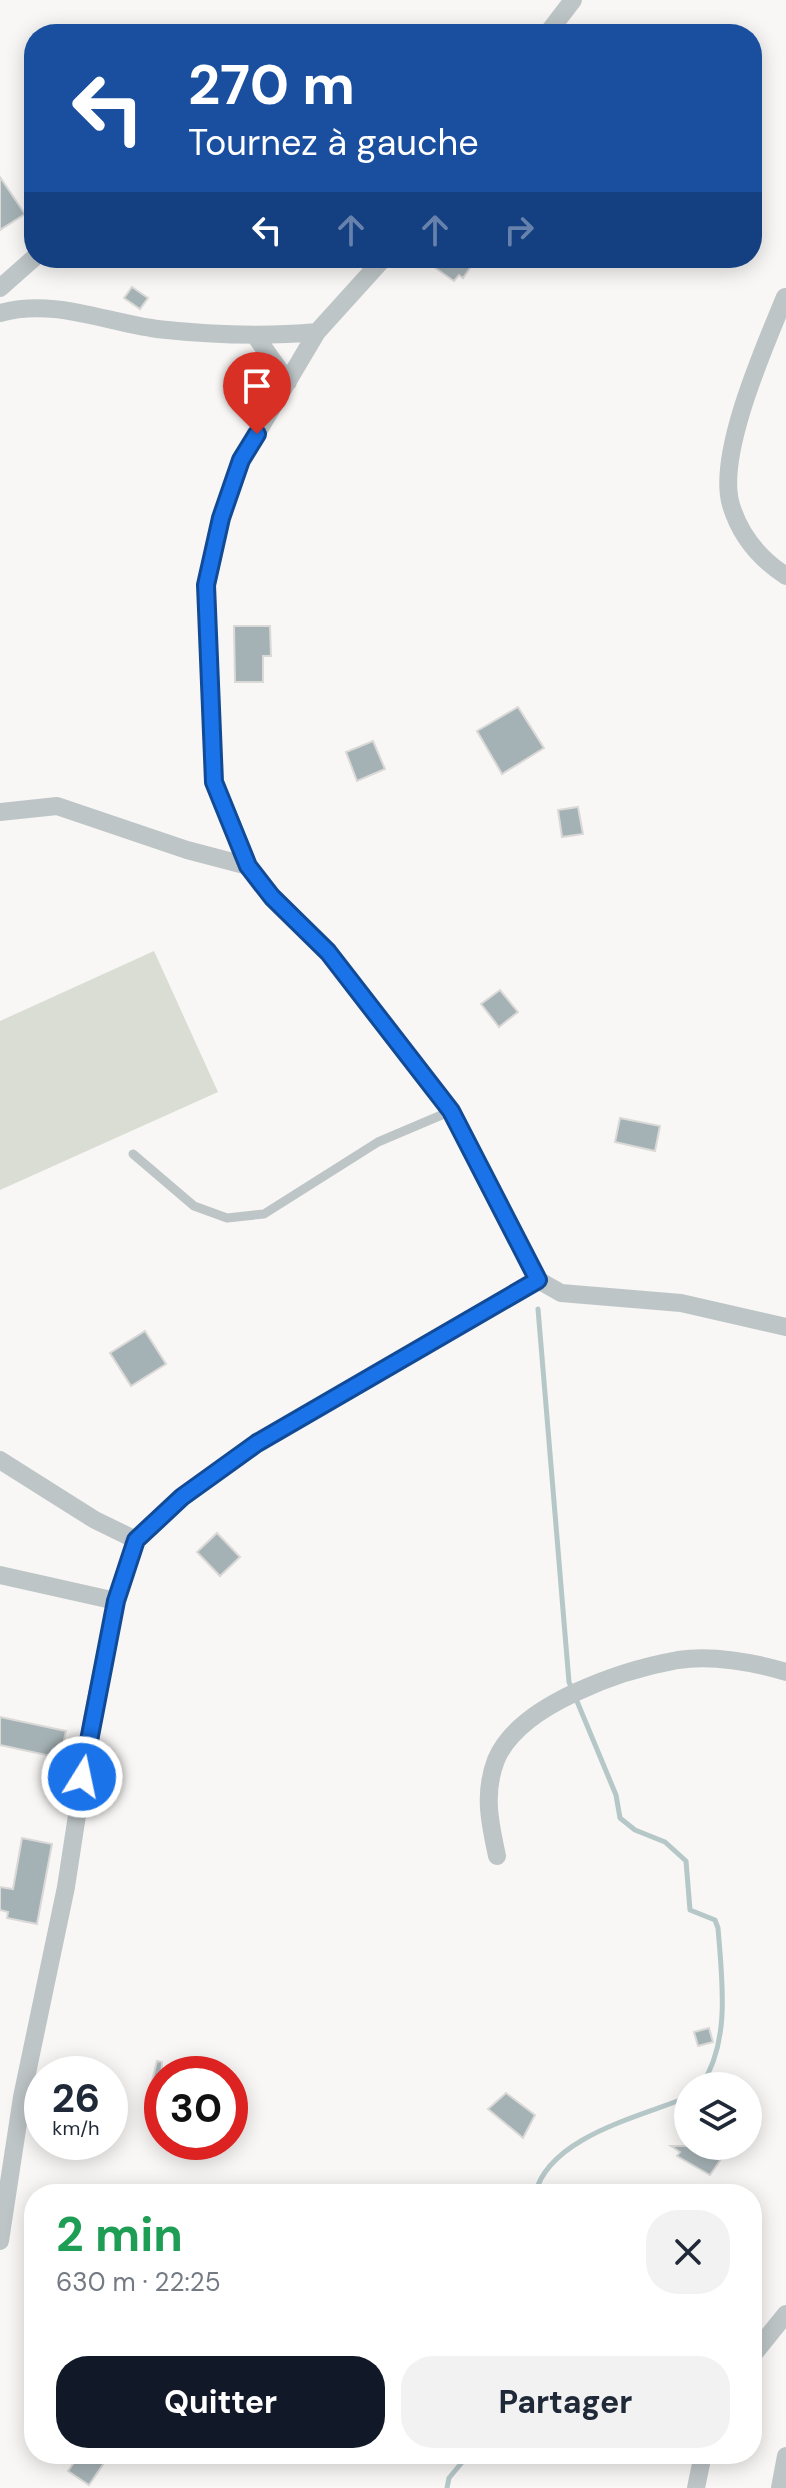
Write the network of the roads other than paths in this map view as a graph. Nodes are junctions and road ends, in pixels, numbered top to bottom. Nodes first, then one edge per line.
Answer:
1 (573, 0) edge
2 (555, 24) edge
3 (24, 267) edge
4 (375, 268) edge
5 (0, 288) edge
6 (785, 297) edge
7 (0, 313) edge
8 (317, 332) junction
9 (256, 337) junction
10 (288, 382) junction
11 (786, 576) edge
12 (0, 812) edge
13 (248, 866) junction
14 (451, 1111) junction
15 (133, 1154) dead end
16 (538, 1280) junction
17 (786, 1327) edge
18 (0, 1460) edge
19 (136, 1540) junction
20 (0, 1575) edge
21 (116, 1601) junction
22 (786, 1672) edge
23 (497, 1856) dead end
24 (0, 2241) edge
25 (786, 2314) edge
26 (762, 2344) edge
27 (786, 2456) edge
28 (701, 2464) edge
29 (696, 2488) edge
30 (780, 2488) edge

1 - 2 street
3 - 5 street
4 - 8 street
6 - 11 street
7 - 9 street
8 - 9 street
8 - 10 street
9 - 10 street
10 - 13 street
12 - 13 street
13 - 14 street
14 - 15 lane
14 - 16 street
16 - 17 street
16 - 19 street
18 - 19 street
19 - 21 street
20 - 21 street
21 - 24 street
22 - 23 street
25 - 26 street
27 - 30 street
28 - 29 street

